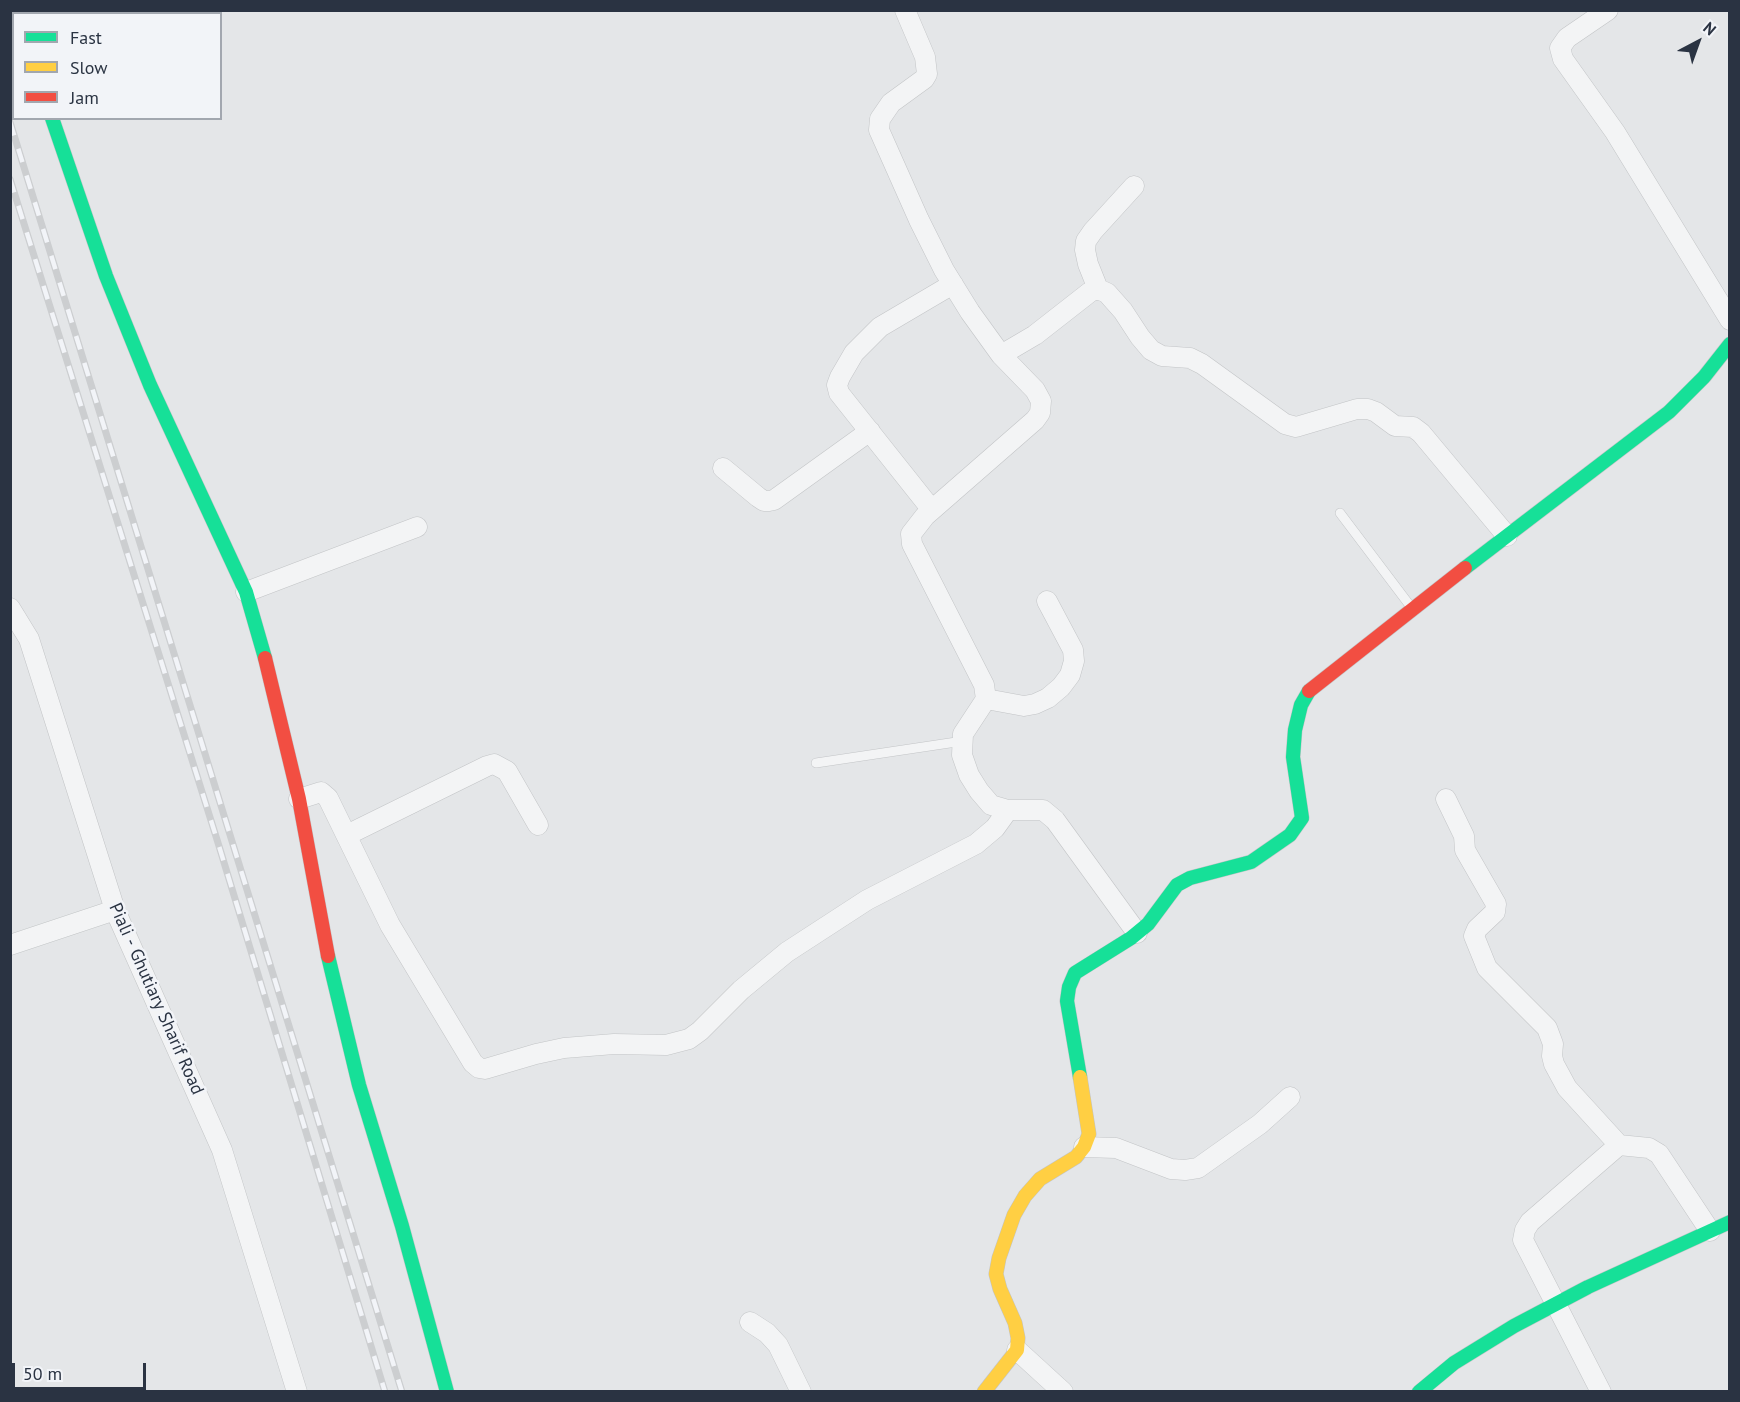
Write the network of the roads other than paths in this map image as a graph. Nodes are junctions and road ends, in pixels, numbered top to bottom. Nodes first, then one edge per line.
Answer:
1 (905, 10) edge
2 (1608, 10) edge
3 (53, 120) edge
4 (1134, 186) dead end
5 (953, 284) junction
6 (1098, 289) junction
7 (1730, 320) edge
8 (1730, 344) edge
9 (1001, 355) junction
10 (870, 431) junction
11 (723, 468) dead end
12 (932, 510) junction
13 (1340, 513) dead end
14 (417, 527) dead end
15 (1506, 536) junction
16 (246, 592) junction
17 (1047, 601) dead end
18 (10, 608) edge
19 (1412, 609) junction
20 (986, 699) junction
21 (963, 741) junction
22 (816, 763) dead end
23 (299, 799) junction
24 (1446, 799) dead end
25 (1008, 810) junction
26 (538, 825) dead end
27 (347, 835) junction
28 (120, 922) junction
29 (1137, 933) junction
30 (10, 945) edge
31 (1290, 1097) dead end
32 (1619, 1145) junction
33 (1084, 1147) junction
34 (1730, 1222) edge
35 (1710, 1231) junction
36 (1557, 1304) junction
37 (750, 1322) dead end
38 (1017, 1350) junction
39 (297, 1392) edge
40 (447, 1392) edge
41 (801, 1392) edge
42 (984, 1392) edge
43 (1063, 1392) edge
44 (1419, 1392) edge
45 (1601, 1392) edge

1 - 5 street
2 - 7 street
3 - 16 street
4 - 6 street
5 - 9 street
5 - 10 street
6 - 9 street
6 - 15 street
8 - 15 street
9 - 12 street
10 - 11 street
10 - 12 street
12 - 20 street
13 - 19 lane
14 - 16 street
15 - 19 street
16 - 23 street
17 - 20 street
18 - 28 street, Piali - Ghutiary Sharif Road
19 - 29 street
20 - 21 street
21 - 22 lane
21 - 25 street
23 - 27 street
23 - 40 street
24 - 32 street
25 - 27 street
25 - 29 street
26 - 27 street
28 - 30 street
28 - 39 street, Piali - Ghutiary Sharif Road
29 - 33 street
31 - 33 street
32 - 35 street
32 - 36 street
33 - 38 street
34 - 35 street
35 - 36 street
36 - 44 street
36 - 45 street
37 - 41 street
38 - 42 street
38 - 43 street

